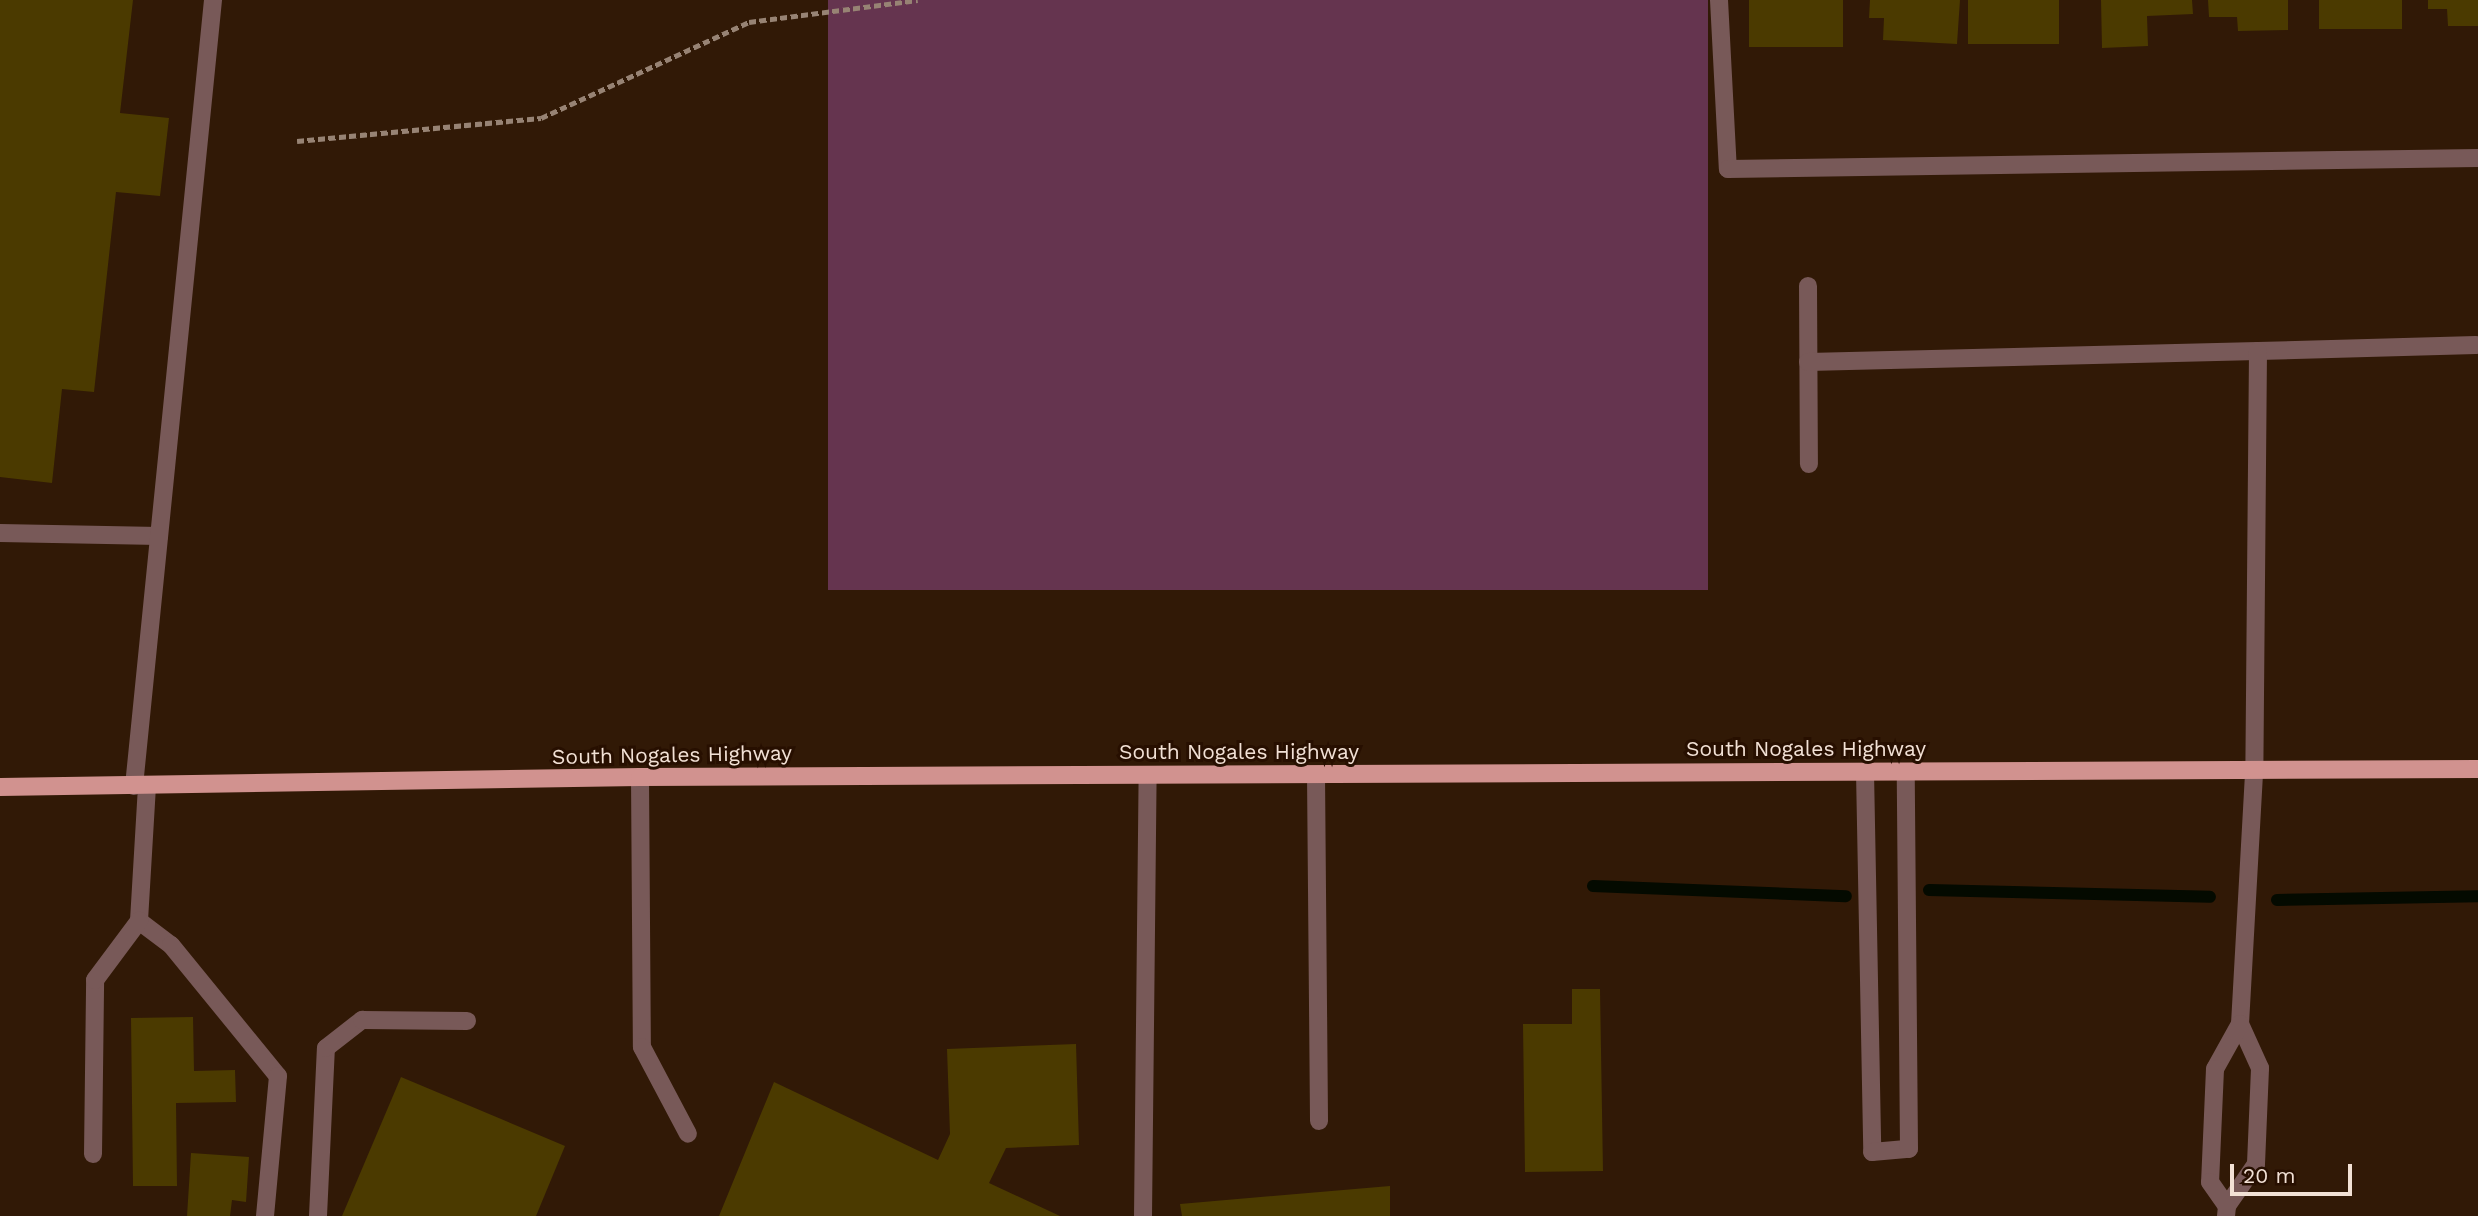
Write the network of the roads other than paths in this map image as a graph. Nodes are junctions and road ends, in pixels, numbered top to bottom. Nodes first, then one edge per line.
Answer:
1 (213, 0) edge
2 (1719, 0) edge
3 (2478, 158) edge
4 (1808, 286) dead end
5 (2476, 345) dead end
6 (2258, 351) junction
7 (1808, 362) junction
8 (1809, 464) dead end
9 (0, 533) edge
10 (159, 536) junction
11 (2478, 769) edge
12 (2254, 770) junction
13 (1866, 772) junction
14 (1906, 772) junction
15 (1148, 775) junction
16 (1317, 775) junction
17 (640, 777) junction
18 (0, 786) edge
19 (140, 786) junction
20 (139, 921) junction
21 (467, 1021) dead end
22 (2240, 1024) junction
23 (1319, 1121) dead end
24 (688, 1134) dead end
25 (93, 1154) dead end
26 (2226, 1211) edge
27 (265, 1216) edge
28 (318, 1216) edge
29 (1143, 1216) edge

1 - 10 street
2 - 3 street
4 - 7 street
5 - 6 street
6 - 7 street
6 - 12 street
7 - 8 street
9 - 10 street
10 - 19 street
11 - 12 main road, South Nogales Highway
12 - 14 main road, South Nogales Highway
12 - 22 street
13 - 14 main road, South Nogales Highway
13 - 14 street
13 - 16 main road, South Nogales Highway
15 - 16 main road, South Nogales Highway
15 - 17 main road, South Nogales Highway
15 - 29 street
16 - 23 street
17 - 19 main road, South Nogales Highway
17 - 24 street
18 - 19 main road, South Nogales Highway
19 - 20 street
20 - 25 street
20 - 27 street
21 - 28 street
22 - 26 street
22 - 26 street

